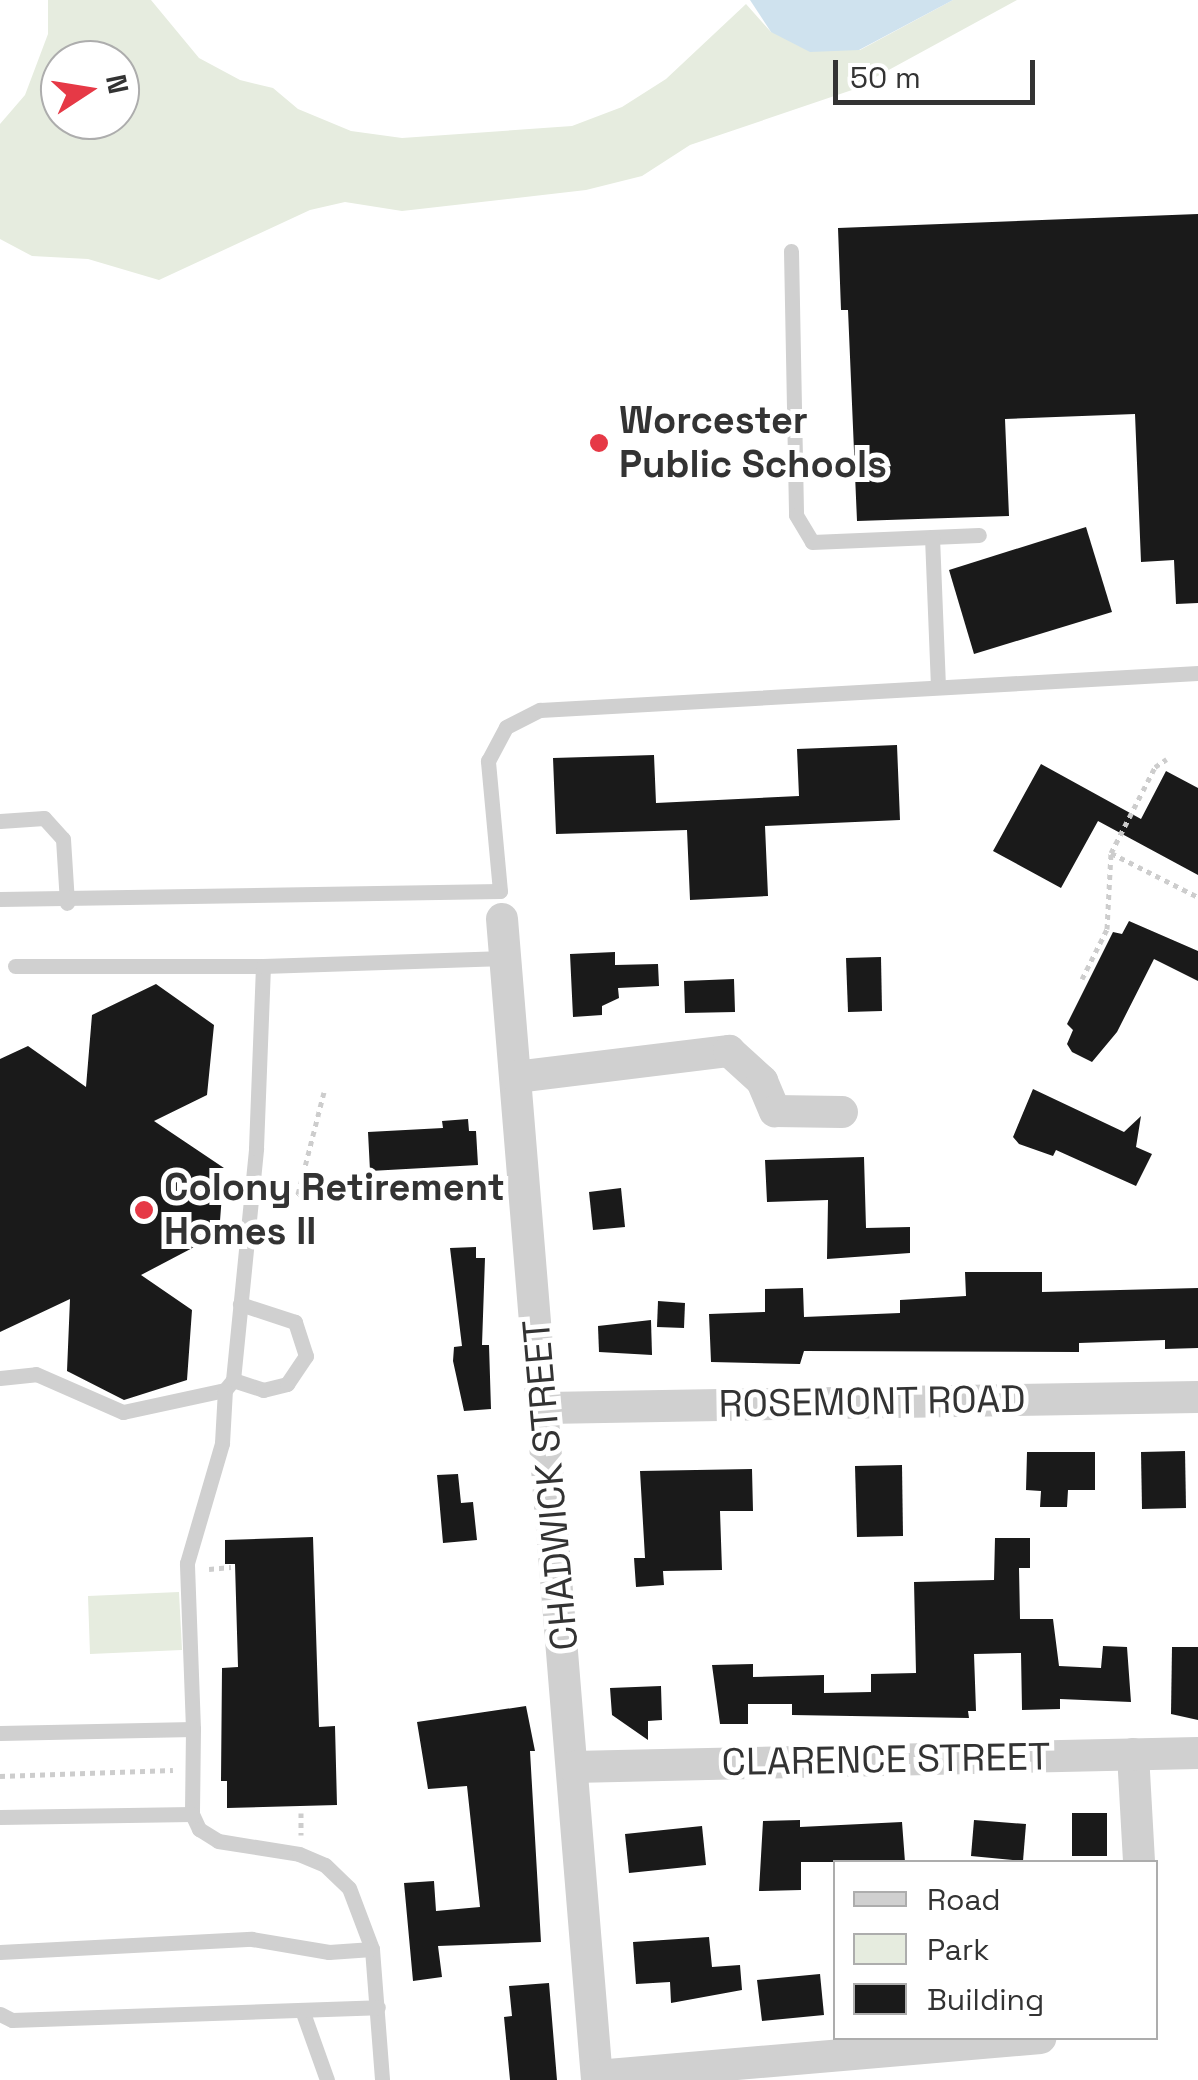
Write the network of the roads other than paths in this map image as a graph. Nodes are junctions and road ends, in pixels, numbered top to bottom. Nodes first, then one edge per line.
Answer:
1 (790, 251) dead end
2 (979, 535) dead end
3 (932, 538) junction
4 (1198, 672) edge
5 (938, 686) junction
6 (0, 820) edge
7 (0, 900) edge
8 (67, 903) junction
9 (501, 905) junction
10 (505, 958) junction
11 (15, 966) dead end
12 (263, 966) junction
13 (516, 1077) junction
14 (842, 1112) dead end
15 (240, 1304) junction
16 (0, 1378) edge
17 (229, 1385) junction
18 (1198, 1397) edge
19 (546, 1408) junction
20 (193, 1729) junction
21 (0, 1733) edge
22 (1198, 1753) edge
23 (1133, 1754) junction
24 (573, 1768) junction
25 (192, 1814) junction
26 (0, 1818) edge
27 (1139, 1860) edge
28 (372, 1949) junction
29 (0, 1952) edge
30 (378, 2006) junction
31 (302, 2010) junction
32 (0, 2014) edge
33 (1018, 2040) edge
34 (597, 2078) edge
35 (327, 2080) edge
36 (382, 2080) edge

1 - 3 lane
2 - 3 lane
3 - 5 lane
4 - 5 lane
5 - 9 lane
6 - 8 lane
7 - 8 lane
8 - 9 lane
9 - 10 street, CHADWICK STREET
10 - 12 lane
10 - 13 street, CHADWICK STREET
11 - 12 lane
12 - 15 lane
13 - 14 street
13 - 19 street, CHADWICK STREET
15 - 17 lane
15 - 17 lane
16 - 17 lane
17 - 20 lane
18 - 19 street, ROSEMONT ROAD
19 - 24 street, CHADWICK STREET
20 - 21 lane
20 - 25 lane
22 - 23 street, CLARENCE STREET
23 - 24 street, CLARENCE STREET
23 - 27 street
24 - 34 street, CHADWICK STREET
25 - 26 lane
25 - 28 lane
28 - 29 lane
28 - 30 lane
30 - 31 lane
30 - 36 lane
31 - 32 lane
31 - 35 lane
33 - 34 street

